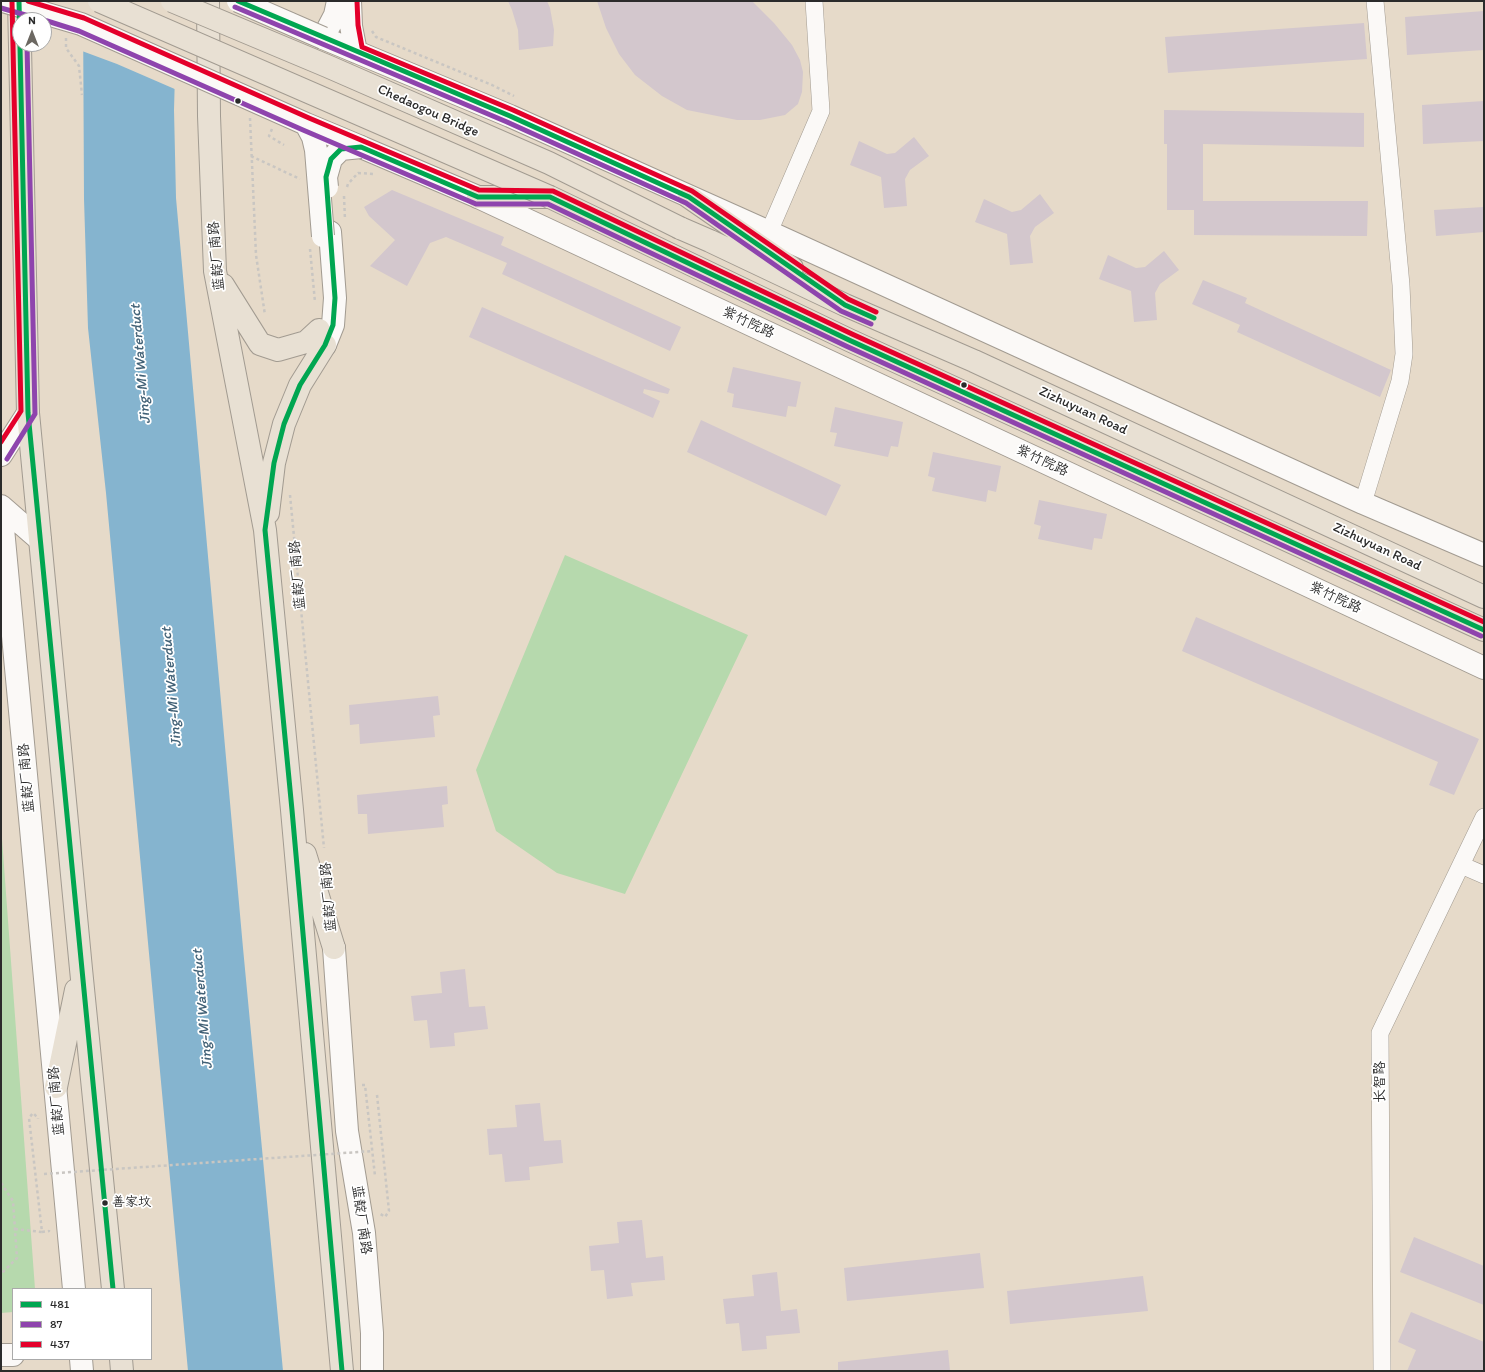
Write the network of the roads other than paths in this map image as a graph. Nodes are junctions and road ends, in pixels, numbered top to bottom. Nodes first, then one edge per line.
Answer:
1 (3, 1) edge
2 (19, 1) edge
3 (99, 1) edge
4 (172, 1) edge
5 (208, 1) edge
6 (238, 1) edge
7 (338, 1) edge
8 (350, 1) edge
9 (814, 1) edge
10 (1375, 1) edge
11 (324, 38) junction
12 (356, 52) junction
13 (306, 124) junction
14 (361, 147) junction
15 (478, 197) junction
16 (550, 197) junction
17 (689, 197) junction
18 (680, 228) joint
19 (769, 232) junction
20 (327, 234) junction
21 (216, 271) junction
22 (845, 305) junction
23 (322, 337) junction
24 (28, 414) junction
25 (1, 455) edge
26 (1363, 503) junction
27 (1, 506) edge
28 (265, 530) junction
29 (40, 540) junction
30 (1484, 556) edge
31 (1484, 597) edge
32 (1484, 630) edge
33 (1484, 668) edge
34 (292, 810) junction
35 (1484, 817) edge
36 (1461, 864) junction
37 (1484, 875) edge
38 (334, 948) joint
39 (81, 969) junction
40 (56, 1087) junction
41 (74, 1288) edge
42 (113, 1288) edge
43 (1, 1355) edge
44 (12, 1355) edge
45 (81, 1360) edge
46 (121, 1360) edge
47 (82, 1371) edge
48 (122, 1371) edge
49 (342, 1371) edge
50 (372, 1371) edge
51 (1382, 1371) edge

1 - 13 street, 紫竹院路, bridge
2 - 24 highway
3 - 16 highway, bridge
4 - 18 highway, Chedaogou Bridge, bridge
5 - 21 highway, 蓝靛厂南路
6 - 11 street, bridge
7 - 11 street
8 - 12 street
9 - 19 street
10 - 26 street
11 - 12 street
12 - 17 street
13 - 14 street, 紫竹院路, bridge
13 - 20 street, bridge
14 - 15 street, 紫竹院路
14 - 20 street, bridge
15 - 16 highway
15 - 33 street, 紫竹院路
16 - 32 highway
17 - 19 street
17 - 22 highway
18 - 22 highway, Zizhuyuan Road
19 - 26 street
20 - 23 street
21 - 23 highway
21 - 28 highway, 蓝靛厂南路
22 - 31 highway, Zizhuyuan Road
23 - 28 highway
24 - 25 street
24 - 29 highway
26 - 30 street
27 - 29 street
27 - 40 street, 蓝靛厂南路
28 - 34 highway
29 - 39 highway
34 - 38 highway
34 - 49 highway
35 - 36 street, 长智路
36 - 37 street
36 - 51 street, 长智路
38 - 50 street, 蓝靛厂南路
39 - 40 highway
39 - 42 highway
40 - 41 street, 蓝靛厂南路
43 - 44 street
45 - 47 street
46 - 48 highway

